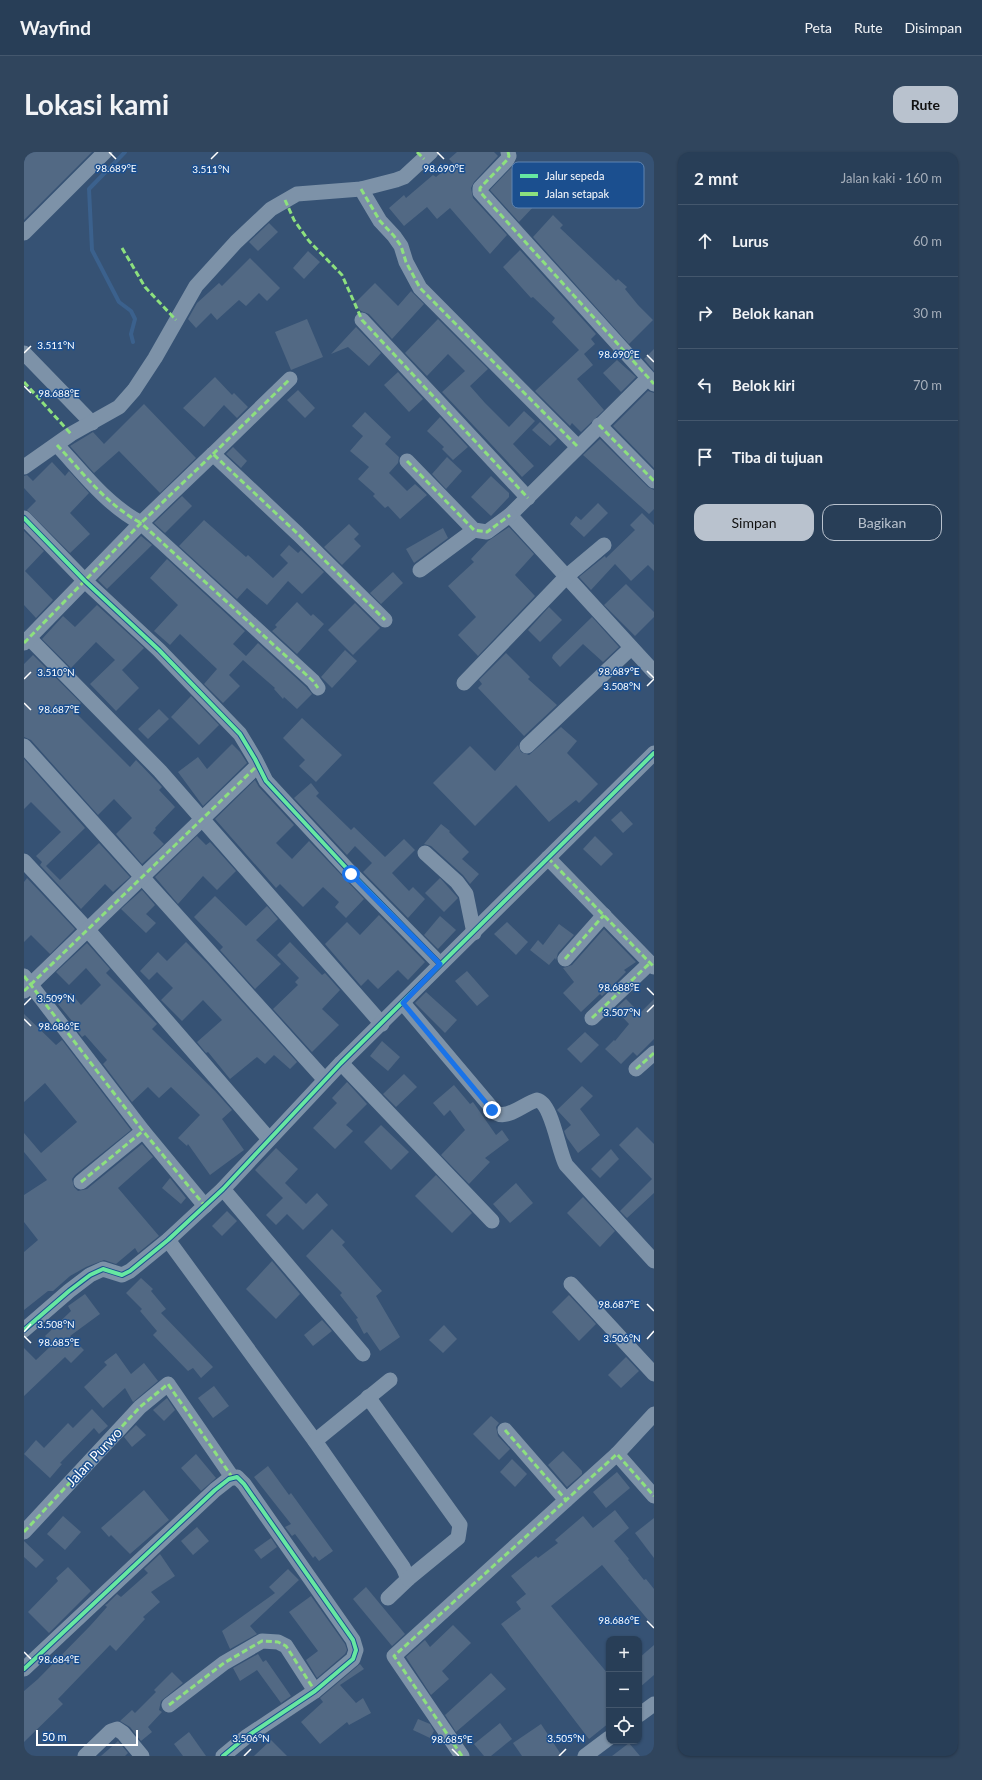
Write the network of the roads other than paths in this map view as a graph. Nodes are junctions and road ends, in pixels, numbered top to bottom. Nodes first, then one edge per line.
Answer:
1 (105, 152) edge
2 (431, 152) edge
3 (508, 152) edge
4 (361, 189) junction
5 (24, 233) edge
6 (362, 320) dead end
7 (24, 352) edge
8 (290, 379) dead end
9 (651, 381) edge
10 (92, 423) junction
11 (599, 425) junction
12 (57, 445) junction
13 (578, 447) junction
14 (213, 454) junction
15 (407, 461) dead end
16 (24, 467) edge
17 (654, 481) edge
18 (528, 498) junction
19 (510, 515) junction
20 (24, 518) edge
21 (141, 522) junction
22 (474, 530) junction
23 (604, 545) dead end
24 (420, 570) dead end
25 (567, 576) junction
26 (84, 581) junction
27 (385, 620) dead end
28 (26, 641) edge
29 (631, 648) junction
30 (654, 672) edge
31 (464, 683) dead end
32 (318, 688) dead end
33 (24, 746) edge
34 (527, 746) dead end
35 (654, 753) edge
36 (257, 766) junction
37 (202, 820) junction
38 (425, 853) dead end
39 (548, 858) junction
40 (24, 861) edge
41 (142, 876) junction
42 (604, 915) junction
43 (87, 929) junction
44 (474, 933) junction
45 (565, 959) dead end
46 (440, 964) junction
47 (652, 965) edge
48 (26, 984) edge
49 (403, 1003) junction
50 (592, 1018) dead end
51 (382, 1024) junction
52 (654, 1053) edge
53 (341, 1063) junction
54 (636, 1069) dead end
55 (325, 1080) junction
56 (143, 1131) junction
57 (269, 1139) junction
58 (81, 1182) dead end
59 (223, 1189) junction
60 (205, 1206) junction
61 (492, 1222) dead end
62 (168, 1240) junction
63 (654, 1261) edge
64 (571, 1284) dead end
65 (24, 1330) edge
66 (363, 1354) dead end
67 (654, 1374) edge
68 (390, 1380) dead end
69 (368, 1397) junction
70 (654, 1414) edge
71 (505, 1430) dead end
72 (315, 1440) junction
73 (617, 1454) junction
74 (232, 1477) junction
75 (654, 1496) edge
76 (566, 1500) junction
77 (24, 1532) edge
78 (408, 1579) junction
79 (388, 1598) dead end
80 (24, 1669) edge
81 (315, 1691) junction
82 (654, 1704) edge
83 (169, 1705) dead end
84 (642, 1714) edge
85 (606, 1740) edge
86 (588, 1755) edge
87 (85, 1756) edge
88 (142, 1756) edge
89 (223, 1756) edge
90 (462, 1756) edge

1 - 5 street
2 - 4 street
3 - 9 street
4 - 10 street
4 - 13 street
6 - 18 street
7 - 10 street
8 - 14 street
9 - 11 street
10 - 12 street
11 - 13 street
11 - 17 street
12 - 16 street
12 - 21 street
13 - 18 street
14 - 21 street
14 - 27 street
15 - 22 street
18 - 19 street
19 - 22 street
19 - 25 street
20 - 26 street
21 - 26 street
21 - 32 street
22 - 24 street
23 - 25 street
25 - 29 street
25 - 31 street
26 - 28 street
26 - 36 street
28 - 37 street
29 - 30 street
29 - 34 street
33 - 41 street
35 - 39 street
36 - 37 street
36 - 46 street
37 - 41 street
37 - 51 street
38 - 44 street
39 - 42 street
39 - 44 street
40 - 43 street
41 - 43 street
41 - 55 street
42 - 45 street
42 - 47 street
43 - 48 street
43 - 57 street
44 - 46 street
46 - 49 street
47 - 50 street
48 - 56 street
49 - 51 street
49 - 63 street
51 - 53 street
52 - 54 street
53 - 55 street
53 - 61 street
55 - 57 street
56 - 58 street
56 - 60 street
57 - 59 street
59 - 60 street
59 - 66 street
60 - 62 street
62 - 65 street
62 - 72 street
64 - 67 street
68 - 69 street
69 - 72 street
69 - 78 street
70 - 73 street
71 - 76 street
72 - 78 street
73 - 75 street
73 - 76 street
74 - 77 street, Jalan Purwo
74 - 80 street
74 - 81 street
76 - 90 street
78 - 79 street
81 - 83 street
81 - 89 street
82 - 84 street
85 - 86 street
87 - 88 street

